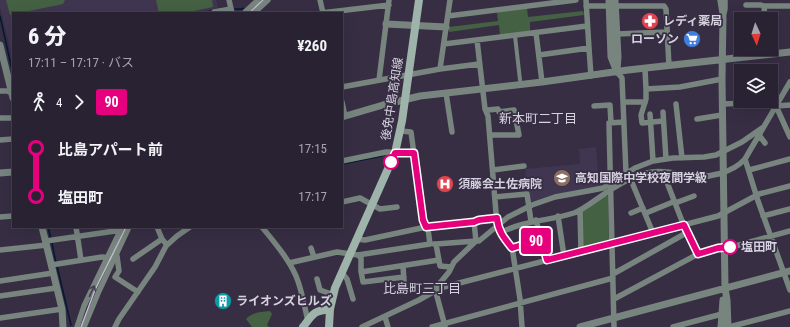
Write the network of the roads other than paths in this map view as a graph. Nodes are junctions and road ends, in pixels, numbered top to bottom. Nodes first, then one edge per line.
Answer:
1 (229, 0) edge
2 (258, 0) edge
3 (268, 0) edge
4 (320, 0) edge
5 (419, 0) edge
6 (450, 0) edge
7 (576, 0) edge
8 (720, 0) edge
9 (726, 0) edge
10 (389, 3) edge
11 (586, 3) edge
12 (612, 3) edge
13 (746, 5) dead end
14 (764, 6) junction
15 (790, 6) edge
16 (231, 11) edge
17 (214, 12) dead end
18 (245, 12) edge
19 (255, 12) edge
20 (322, 12) edge
21 (329, 12) edge
22 (764, 12) edge
23 (448, 16) junction
24 (723, 18) junction
25 (386, 24) junction
26 (416, 25) junction
27 (587, 26) junction
28 (446, 27) junction
29 (667, 32) junction
30 (536, 33) junction
31 (617, 34) junction
32 (515, 36) junction
33 (477, 40) junction
34 (444, 44) junction
35 (0, 45) edge
36 (588, 48) junction
37 (778, 52) edge
38 (790, 52) edge
39 (539, 55) junction
40 (745, 56) edge
41 (722, 60) junction
42 (479, 64) junction
43 (669, 66) junction
44 (645, 68) junction
45 (440, 69) junction
46 (617, 72) junction
47 (409, 74) junction
48 (591, 76) junction
49 (722, 79) junction
50 (379, 80) junction
51 (520, 80) dead end
52 (542, 82) junction
53 (790, 82) edge
54 (343, 87) edge
55 (483, 89) junction
56 (646, 89) junction
57 (0, 91) edge
58 (446, 93) junction
59 (12, 96) edge
60 (406, 99) junction
61 (623, 102) junction
62 (645, 103) junction
63 (778, 103) edge
64 (676, 104) dead end
65 (722, 104) junction
66 (734, 104) edge
67 (594, 106) dead end
68 (778, 106) edge
69 (790, 106) edge
70 (775, 108) edge
71 (777, 108) edge
72 (487, 112) junction
73 (663, 112) dead end
74 (650, 114) dead end
75 (722, 115) junction
76 (344, 117) edge
77 (0, 118) edge
78 (12, 118) edge
79 (697, 119) dead end
80 (663, 121) junction
81 (624, 122) junction
82 (650, 122) junction
83 (611, 123) junction
84 (762, 128) junction
85 (401, 131) junction
86 (452, 132) dead end
87 (490, 135) junction
88 (759, 135) junction
89 (790, 137) edge
90 (0, 140) edge
91 (12, 140) edge
92 (765, 143) dead end
93 (723, 152) junction
94 (395, 153) junction
95 (414, 153) junction
96 (682, 158) junction
97 (666, 159) junction
98 (745, 159) junction
99 (790, 159) edge
100 (343, 161) edge
101 (653, 161) junction
102 (524, 166) dead end
103 (493, 170) junction
104 (749, 170) junction
105 (12, 172) edge
106 (663, 172) junction
107 (723, 172) junction
108 (0, 173) edge
109 (626, 173) junction
110 (631, 180) junction
111 (611, 186) junction
112 (790, 186) edge
113 (694, 196) dead end
114 (756, 196) junction
115 (495, 197) junction
116 (343, 202) edge
117 (675, 202) junction
118 (372, 205) junction
119 (397, 207) dead end
120 (529, 207) junction
121 (790, 209) edge
122 (580, 210) junction
123 (645, 211) junction
124 (631, 213) dead end
125 (724, 214) junction
126 (0, 216) edge
127 (12, 216) edge
128 (558, 216) junction
129 (763, 216) junction
130 (497, 218) junction
131 (533, 221) junction
132 (474, 222) junction
133 (497, 225) junction
134 (684, 225) junction
135 (426, 227) junction
136 (42, 228) edge
137 (76, 228) edge
138 (128, 228) edge
139 (157, 228) edge
140 (188, 228) edge
141 (263, 228) edge
142 (120, 229) edge
143 (790, 231) edge
144 (688, 232) junction
145 (500, 233) junction
146 (653, 233) junction
147 (77, 236) junction
148 (771, 236) junction
149 (162, 239) junction
150 (356, 239) junction
151 (541, 239) junction
152 (49, 241) junction
153 (476, 241) junction
154 (433, 244) junction
155 (612, 244) junction
156 (167, 245) junction
157 (724, 247) junction
158 (311, 248) dead end
159 (512, 248) junction
160 (0, 250) edge
161 (581, 252) junction
162 (354, 254) junction
163 (698, 254) junction
164 (564, 256) junction
165 (112, 257) junction
166 (314, 257) junction
167 (133, 259) dead end
168 (81, 260) junction
169 (439, 260) junction
170 (547, 260) junction
171 (289, 263) junction
172 (55, 264) junction
173 (403, 266) junction
174 (451, 267) junction
175 (516, 269) junction
176 (361, 272) junction
177 (787, 272) edge
178 (53, 273) junction
179 (342, 273) junction
180 (613, 276) junction
181 (317, 279) dead end
182 (0, 281) edge
183 (56, 288) junction
184 (435, 289) junction
185 (790, 290) edge
186 (725, 291) junction
187 (138, 292) junction
188 (334, 295) junction
189 (0, 296) edge
190 (353, 299) dead end
191 (614, 299) junction
192 (521, 303) junction
193 (62, 309) junction
194 (330, 309) junction
195 (790, 312) edge
196 (722, 314) junction
197 (385, 317) junction
198 (0, 318) edge
199 (614, 318) junction
200 (305, 324) edge
201 (445, 325) edge
202 (63, 327) edge
203 (77, 327) edge
204 (84, 327) edge
205 (116, 327) edge
206 (329, 327) edge
207 (362, 327) edge
208 (388, 327) edge
209 (432, 327) edge
210 (522, 327) edge
211 (580, 327) edge
212 (614, 327) edge
213 (673, 327) edge
214 (721, 327) edge
215 (728, 327) edge

1 - 16 street
2 - 18 street
3 - 19 street
4 - 20 street
5 - 26 main road, 後免中島高知線
6 - 23 street
7 - 23 street
8 - 24 street
9 - 24 street
10 - 21 street
10 - 25 street
11 - 12 street
11 - 27 street
12 - 29 street
12 - 31 street
12 - 46 street
13 - 14 street
14 - 15 street
14 - 22 street
16 - 17 street
23 - 28 street
24 - 41 street
25 - 26 street
25 - 50 street
26 - 28 street
26 - 47 main road, 後免中島高知線
27 - 30 street
27 - 36 street
28 - 34 street
29 - 31 street
29 - 43 street
30 - 32 street
30 - 39 street
31 - 46 street
32 - 33 street
32 - 51 street
33 - 34 street
33 - 42 street
34 - 45 street
35 - 59 street
36 - 39 street
36 - 48 street
37 - 38 street
39 - 52 street
40 - 41 street
41 - 43 street
41 - 49 street
42 - 45 street
42 - 55 street
43 - 44 street
44 - 46 street
44 - 56 street
45 - 47 street
46 - 48 street
46 - 61 street
47 - 50 street
47 - 60 main road, 後免中島高知線
48 - 52 street
49 - 56 street
49 - 65 street
50 - 54 street
52 - 55 street
53 - 63 street
55 - 58 street
55 - 72 street
56 - 62 street
57 - 59 street
58 - 60 street
58 - 86 street
60 - 76 street
60 - 85 main road, 後免中島高知線
61 - 62 street
61 - 81 street
62 - 82 street
64 - 96 street
65 - 66 street
65 - 75 street
67 - 83 street
68 - 69 street
70 - 84 street
71 - 89 street
72 - 87 street
72 - 87 street
73 - 80 street
74 - 82 street
75 - 79 street
75 - 93 street
77 - 78 street
80 - 82 street
80 - 97 street
81 - 83 street
81 - 109 street
82 - 101 street
83 - 111 street
84 - 88 street
84 - 93 street
85 - 94 main road, 後免中島高知線
85 - 95 street
87 - 103 street
88 - 92 street
88 - 98 street
90 - 91 street
93 - 96 street
93 - 107 street
94 - 95 street
94 - 100 street
94 - 118 main road, 後免中島高知線
95 - 135 street
96 - 97 street
97 - 101 street
98 - 104 street
98 - 107 street
99 - 104 street
101 - 109 street
102 - 103 street
103 - 115 street
104 - 114 street
105 - 108 street
106 - 107 street
106 - 110 street
106 - 117 street
107 - 125 street
109 - 111 street
110 - 111 street
110 - 123 street
111 - 120 street
111 - 122 street
111 - 155 street
112 - 114 street
113 - 117 street
114 - 125 street
114 - 129 street
115 - 120 street
115 - 130 street
116 - 118 street
117 - 123 street
117 - 134 street
118 - 119 street
118 - 150 main road, 後免中島高知線
120 - 131 street
120 - 133 street
121 - 129 street
122 - 128 street
122 - 161 street
123 - 124 street
123 - 146 street
125 - 134 street
125 - 157 street
126 - 127 street
128 - 131 street
128 - 164 street
129 - 148 street
130 - 132 street
130 - 133 street
131 - 145 street
131 - 151 street
132 - 135 street
132 - 153 street
133 - 145 street
133 - 153 street
134 - 144 street
134 - 146 street
135 - 150 street
135 - 154 street
136 - 152 street
137 - 147 street
138 - 165 street
139 - 149 street
140 - 156 street
141 - 171 street
142 - 147 street
142 - 165 street
143 - 148 street
144 - 163 street
144 - 180 street
145 - 159 street
146 - 155 street
147 - 152 street
147 - 168 street
148 - 157 street
148 - 177 street
149 - 156 street
149 - 167 street
150 - 162 main road, 後免中島高知線
151 - 159 street
151 - 170 street
152 - 160 street
152 - 172 street
153 - 154 street
153 - 174 street
154 - 162 street
154 - 169 street
155 - 161 street
155 - 180 street
156 - 187 street
157 - 163 street
157 - 186 street
158 - 166 street
159 - 175 street
161 - 164 street
162 - 166 street
162 - 176 street
162 - 179 main road, 後免中島高知線
163 - 191 street
164 - 170 street
165 - 168 street
165 - 187 street
203 -> 165 street
165 - 204 street
166 - 171 street
168 - 172 street
169 - 173 street
169 - 174 street
170 - 175 street
171 - 200 street
172 - 178 street
173 - 176 street
173 - 176 street
174 - 184 street
175 - 184 street
175 - 192 street
177 - 185 street
177 - 186 street
178 - 182 street
178 - 183 street
179 - 188 main road, 後免中島高知線
179 - 190 street
180 - 191 street
180 - 192 street
181 - 188 street
183 - 189 street
183 - 193 street
184 - 197 street
184 - 201 street
186 - 196 street
186 - 199 street
186 - 215 street
187 - 205 street
188 - 194 main road, 後免中島高知線
191 - 199 street
192 - 201 street
192 - 210 street
193 - 198 street
193 - 202 street
194 - 200 main road
194 - 206 main road, 後免中島高知線
195 - 215 street
196 - 213 street
196 - 214 street
197 - 207 street
197 - 208 street
199 - 211 street
199 - 212 street
201 - 209 street

